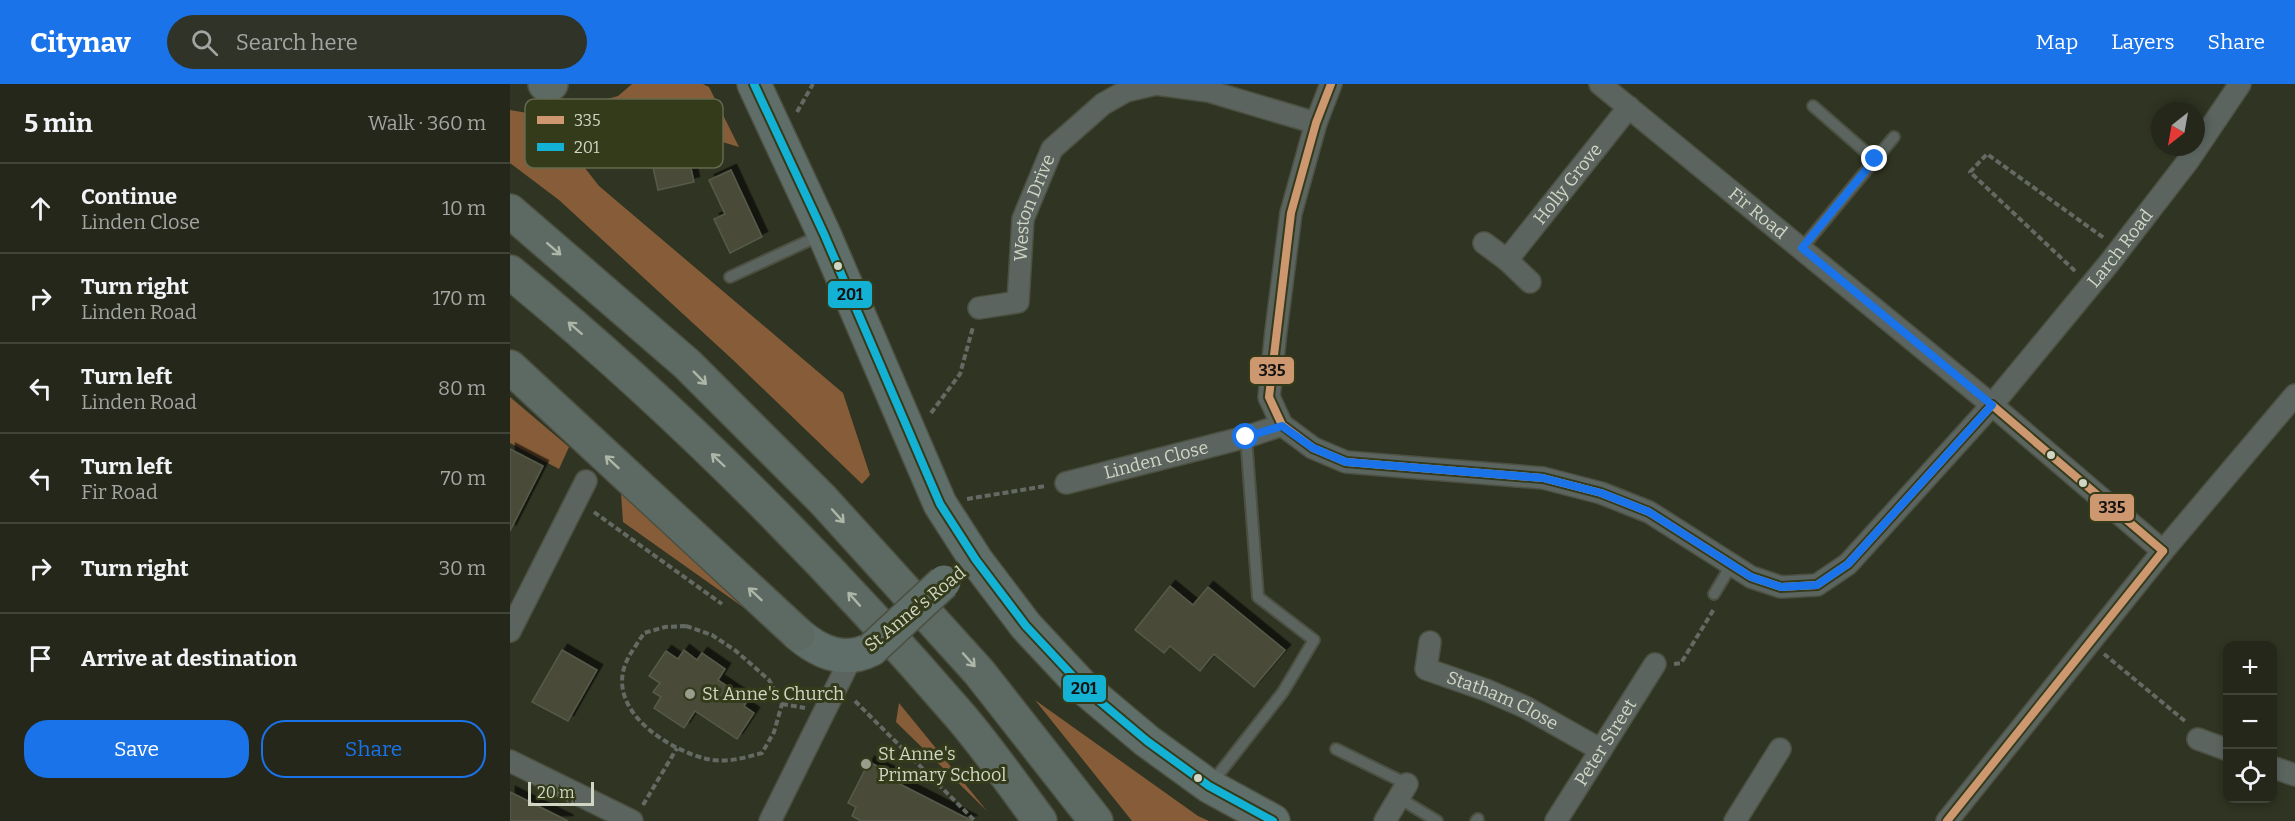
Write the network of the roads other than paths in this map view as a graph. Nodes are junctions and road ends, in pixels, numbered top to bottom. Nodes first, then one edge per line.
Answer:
1 (545, 84) edge
2 (551, 84) edge
3 (754, 84) edge
4 (1331, 84) edge
5 (1600, 84) edge
6 (2240, 84) edge
7 (1814, 106) dead end
8 (1629, 107) junction
9 (1316, 123) junction
10 (1893, 137) dead end
11 (1875, 159) junction
12 (510, 211) edge
13 (824, 234) junction
14 (1484, 243) dead end
15 (1802, 248) junction
16 (1507, 260) junction
17 (510, 272) edge
18 (730, 277) dead end
19 (1530, 282) dead end
20 (979, 308) road end
21 (510, 367) edge
22 (2295, 395) edge
23 (1992, 405) junction
24 (1282, 426) junction
25 (1246, 437) junction
26 (586, 481) dead end
27 (1066, 483) road end
28 (2163, 551) junction
29 (976, 560) junction
30 (1732, 564) junction
31 (1714, 594) road end
32 (510, 631) edge
33 (798, 634) joint
34 (1430, 642) dead end
35 (862, 652) junction
36 (1655, 664) road end
37 (2198, 739) road end
38 (1336, 749) dead end
39 (1780, 749) dead end
40 (2225, 749) edge
41 (1601, 750) junction
42 (510, 761) edge
43 (2277, 769) edge
44 (2295, 775) edge
45 (1209, 786) junction
46 (1403, 791) junction
47 (637, 814) edge
48 (1265, 819) edge
49 (770, 821) edge
50 (1040, 821) edge
51 (1096, 821) edge
52 (1385, 821) edge
53 (1437, 821) edge
54 (1556, 821) edge
55 (1735, 821) edge
56 (1947, 821) edge

1 - 2 highway
3 - 13 main road
4 - 9 street
5 - 8 street, Fir Road
6 - 23 street, Larch Road
7 - 11 lane
8 - 15 street, Fir Road
8 - 16 street, Holly Grove
9 - 20 street, Weston Drive
9 - 24 street
10 - 11 lane
11 - 15 lane
12 -> 51 highway
13 - 18 lane
13 - 29 main road
14 - 16 street
15 - 23 street, Fir Road
16 - 19 street
50 -> 17 highway
33 -> 21 highway
22 - 28 street
23 - 28 street, Fir Road
23 - 30 street, Larch Road
24 - 25 street, Linden Close
24 - 30 street, Larch Road
25 - 27 street, Linden Close
25 - 45 lane
26 - 32 street
28 - 56 street
29 - 35 main road, St Anne's Road, bridge
29 - 45 main road
30 - 31 lane
33 - 35 main road, St Anne's Road
34 - 41 street, Statham Close
35 - 49 street, St Anne's Road
36 - 41 street, Peter Street
37 - 40 street
38 - 46 lane
39 - 55 street
41 - 54 street, Peter Street
42 - 47 street
43 - 44 street
45 - 48 main road
46 - 52 street
46 - 53 lane

